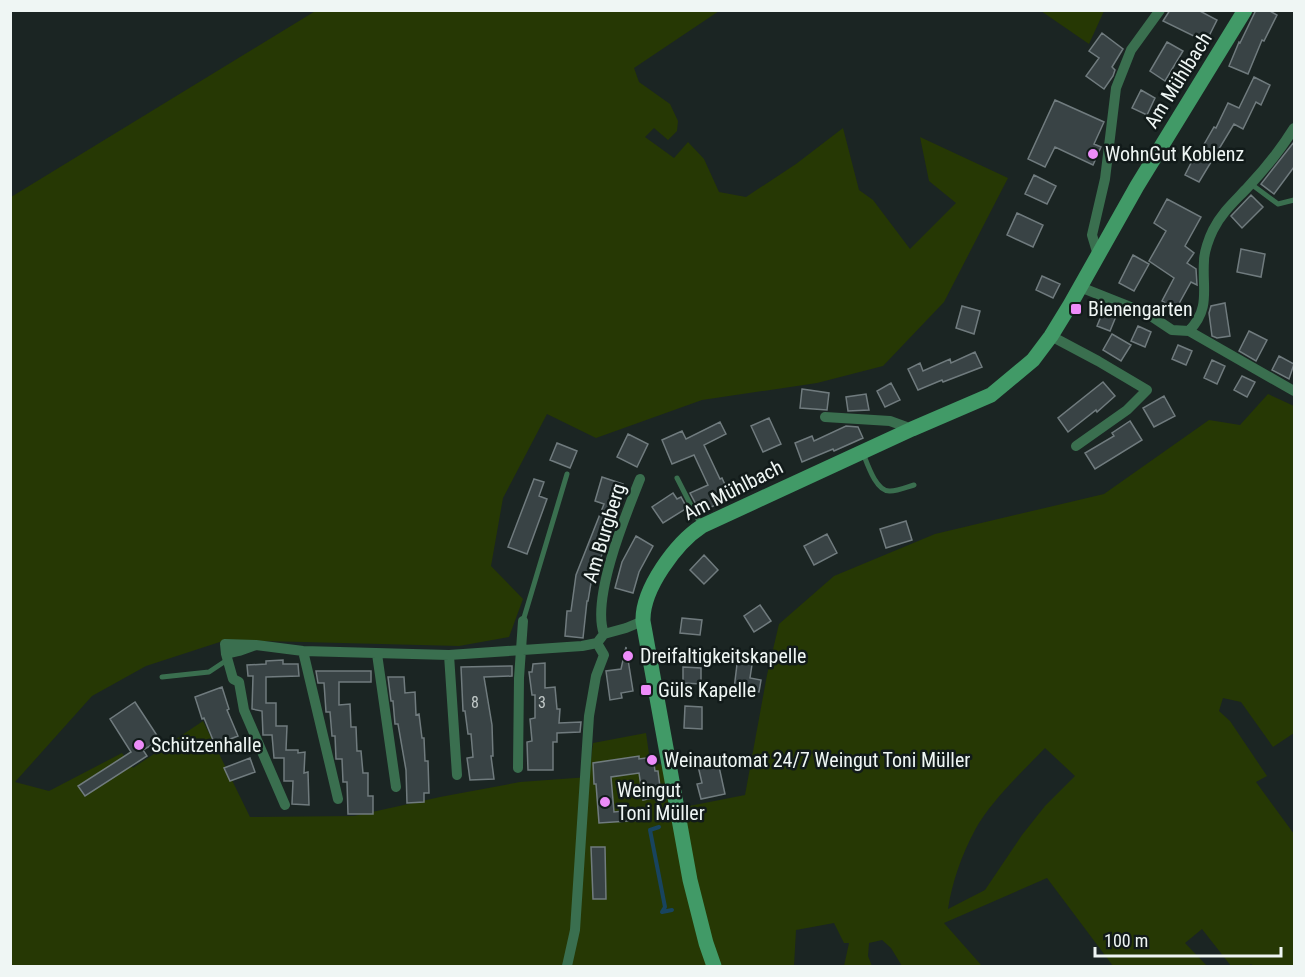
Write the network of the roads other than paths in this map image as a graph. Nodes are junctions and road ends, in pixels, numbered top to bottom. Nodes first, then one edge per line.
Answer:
1 (1160, 10) edge
2 (1245, 10) edge
3 (1294, 128) edge
4 (1251, 184) junction
5 (1294, 200) edge
6 (1098, 255) junction
7 (1080, 287) junction
8 (1189, 331) junction
9 (1051, 336) junction
10 (1294, 392) edge
11 (825, 417) dead end
12 (912, 429) junction
13 (1076, 446) dead end
14 (862, 451) junction
15 (567, 474) dead end
16 (677, 478) dead end
17 (640, 479) dead end
18 (914, 485) dead end
19 (702, 526) junction
20 (523, 621) joint
21 (643, 621) junction
22 (600, 638) junction
23 (521, 650) junction
24 (303, 651) junction
25 (377, 654) junction
26 (449, 655) junction
27 (227, 657) junction
28 (162, 678) dead end
29 (518, 768) dead end
30 (457, 775) dead end
31 (396, 787) dead end
32 (338, 799) dead end
33 (285, 805) dead end
34 (567, 966) edge
35 (714, 966) edge

1 - 6 street
2 - 6 street, Am Mühlbach
3 - 4 street
4 - 5 lane
4 - 8 street
6 - 7 street, Am Mühlbach
7 - 8 street
7 - 9 street, Am Mühlbach
8 - 10 street
9 - 12 street, Am Mühlbach
9 - 13 street
11 - 12 street
12 - 14 street, Am Mühlbach
14 - 18 lane
14 - 19 street, Am Mühlbach
15 - 20 lane
16 - 19 lane
17 - 22 street, Am Burgberg
19 - 21 street, Am Mühlbach
20 - 23 street
21 - 22 street
21 - 35 street, Am Mühlbach
22 - 23 street
22 - 34 street, Am Burgberg
23 - 26 street
23 - 29 street
24 - 25 street
24 - 27 street
24 - 32 street
25 - 26 street
25 - 31 street
26 - 30 street
27 - 28 lane
27 - 33 street

